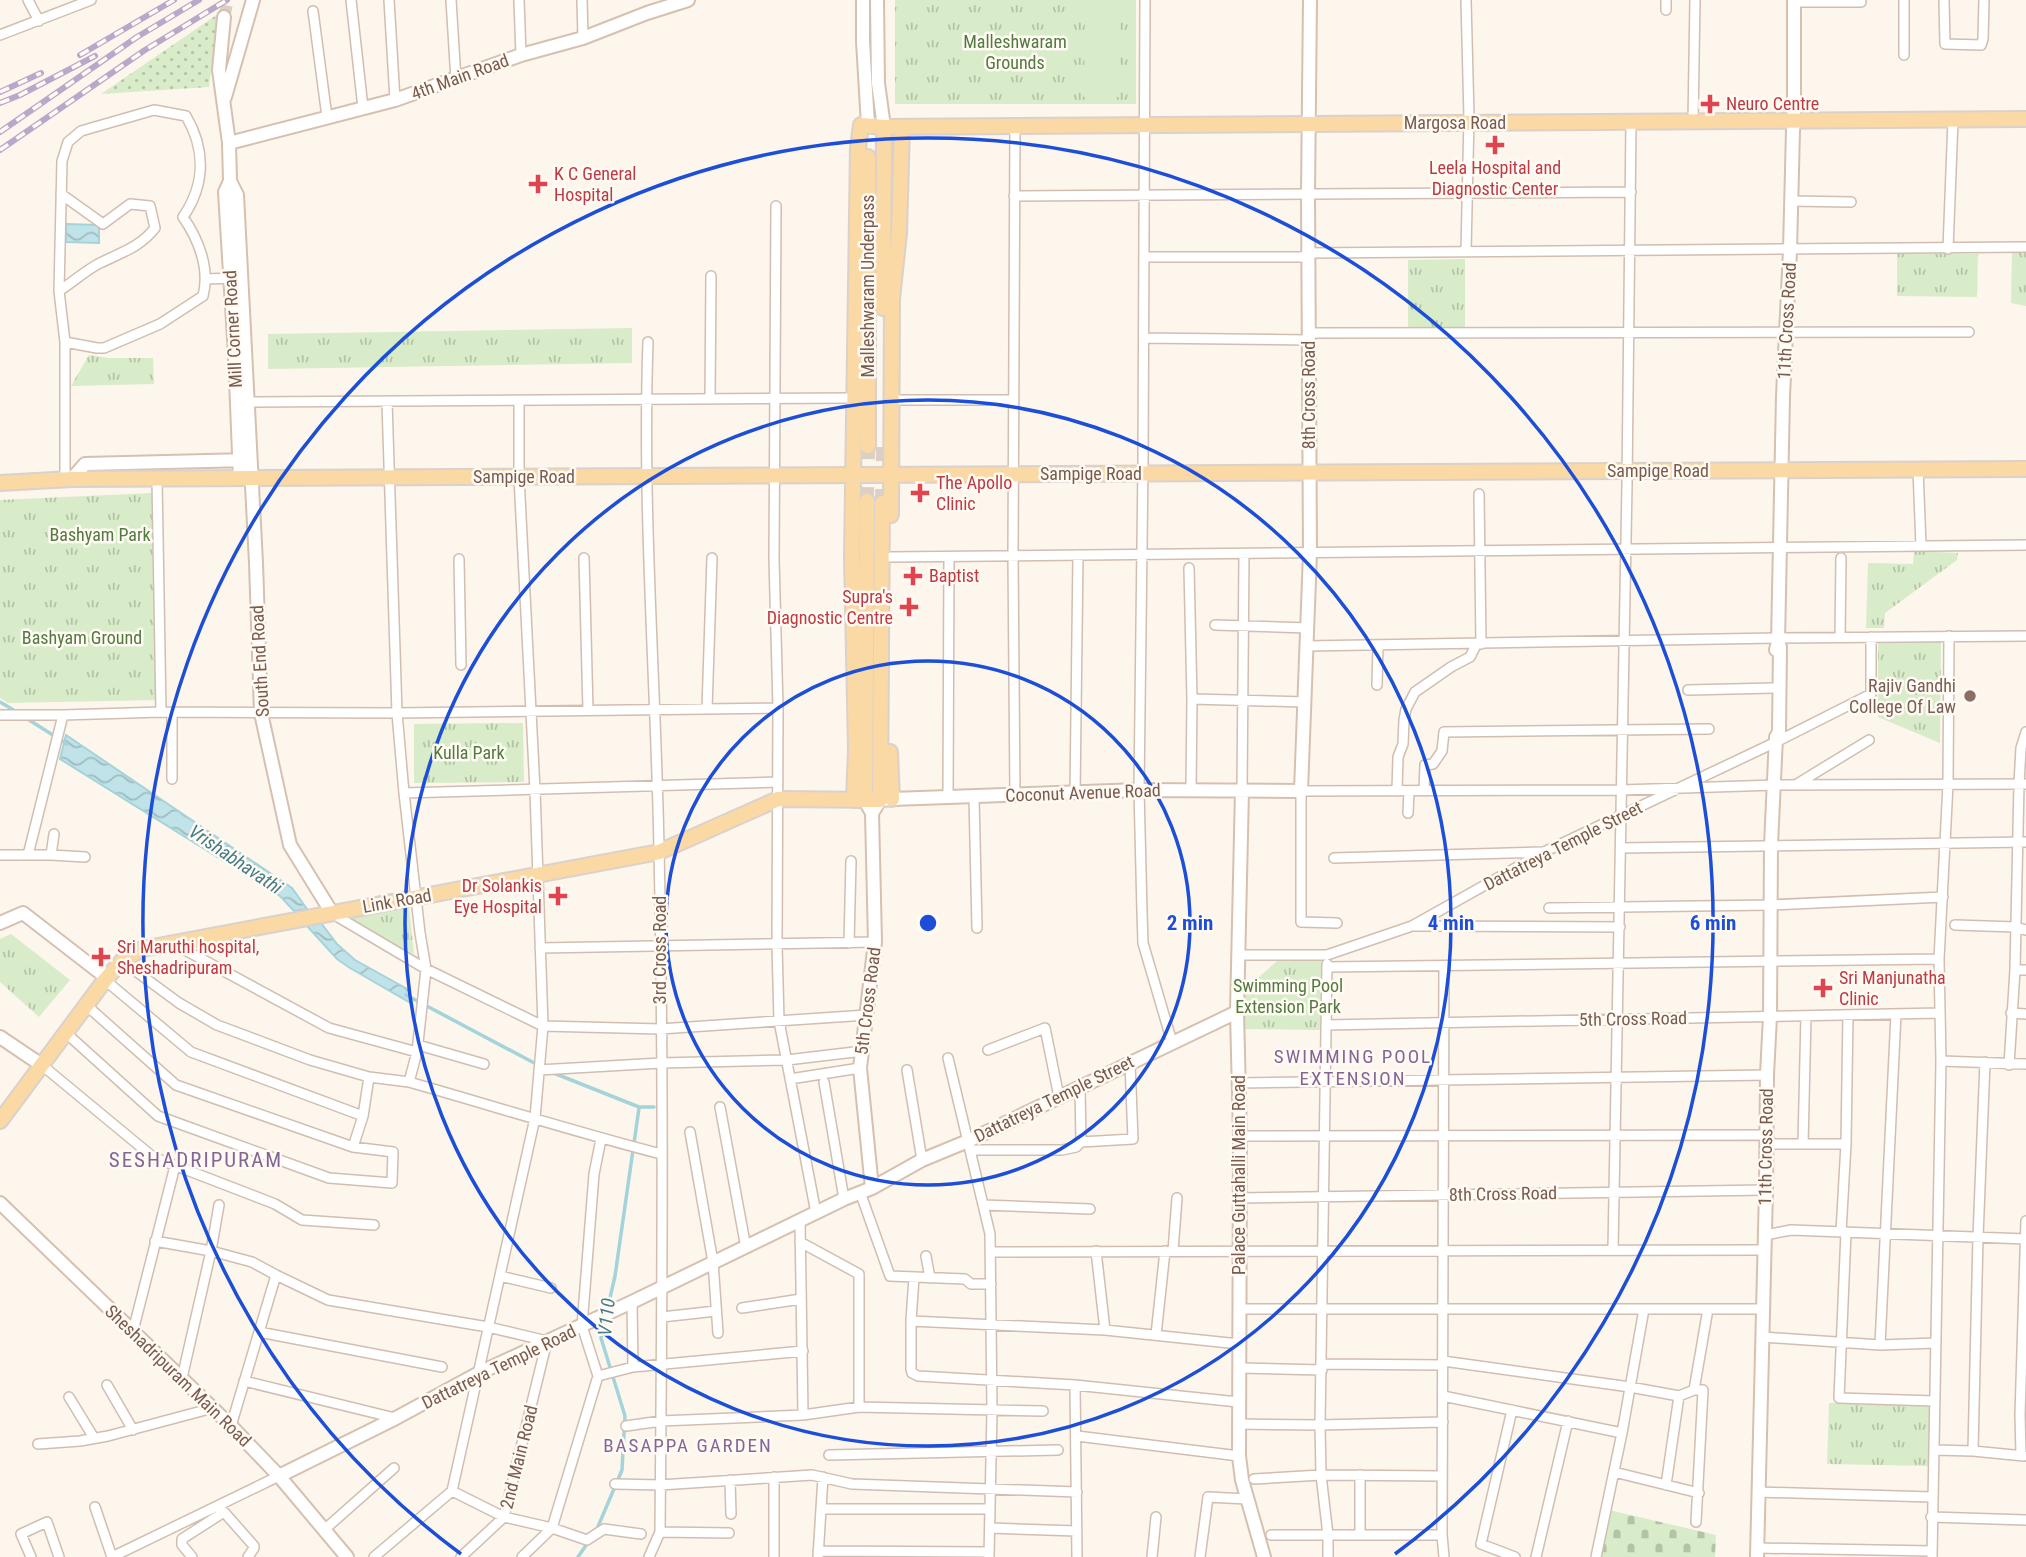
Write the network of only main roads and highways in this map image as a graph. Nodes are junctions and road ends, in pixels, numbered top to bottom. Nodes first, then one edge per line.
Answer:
1 (2026, 120) edge
2 (865, 125) junction
3 (884, 127) junction
4 (902, 127) junction
5 (2026, 469) edge
6 (853, 475) junction
7 (891, 475) junction
8 (0, 483) edge
9 (873, 803) junction
10 (0, 1121) edge

1 - 4 main road, Margosa Road
2 - 3 main road, Margosa Road
2 - 3 main road, Malleshwaram Underpass
2 - 6 main road
3 - 4 main road, Margosa Road
4 - 7 main road
5 - 7 main road, Sampige Road
6 - 7 main road, Sampige Road
6 - 8 main road, Sampige Road
6 - 9 main road
7 - 9 main road
9 - 9 main road, 5th Cross Road
9 - 10 main road, Link Road

